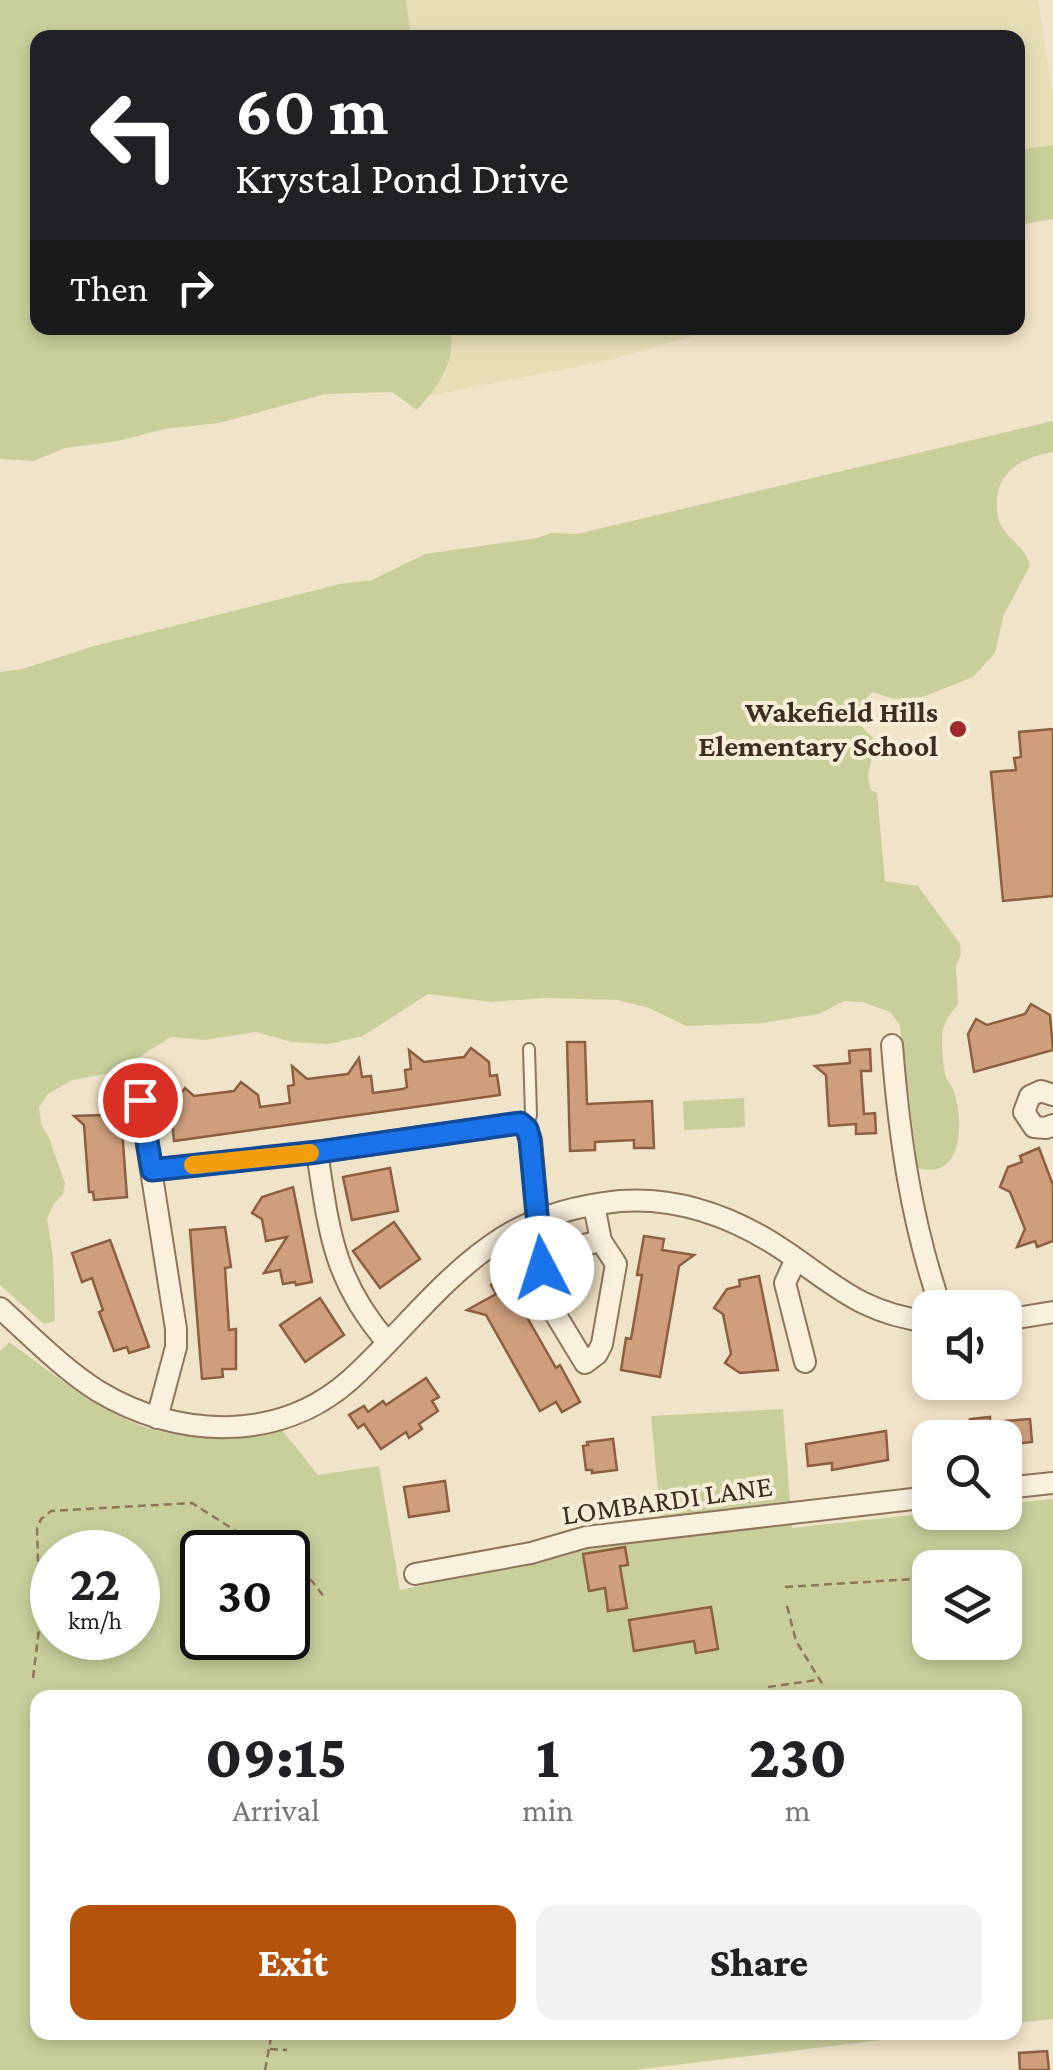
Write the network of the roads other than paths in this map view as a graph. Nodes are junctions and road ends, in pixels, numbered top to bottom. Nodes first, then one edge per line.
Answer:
1 (892, 1045) dead end
2 (529, 1049) dead end
3 (1053, 1095) edge
4 (140, 1100) dead end
5 (1052, 1127) edge
6 (527, 1129) junction
7 (318, 1152) junction
8 (152, 1170) junction
9 (594, 1205) junction
10 (538, 1219) junction
11 (601, 1241) junction
12 (542, 1255) junction
13 (796, 1261) junction
14 (935, 1290) edge
15 (0, 1308) edge
16 (1053, 1312) edge
17 (1022, 1317) edge
18 (912, 1319) edge
19 (387, 1342) junction
20 (804, 1362) dead end
21 (157, 1418) junction
22 (1053, 1483) edge
23 (1022, 1486) edge
24 (912, 1500) edge
25 (414, 1574) dead end

1 - 14 street
2 - 6 lane
3 - 5 street
4 - 8 street
6 - 7 street
6 - 10 street
7 - 8 street
7 - 19 street
8 - 21 street
9 - 10 street
9 - 11 street
9 - 13 street
10 - 12 street
10 - 19 street
11 - 12 street
11 - 12 street
13 - 18 street
13 - 20 street
15 - 21 street
16 - 17 street
19 - 21 street
22 - 23 street
24 - 25 street, LOMBARDI LANE

